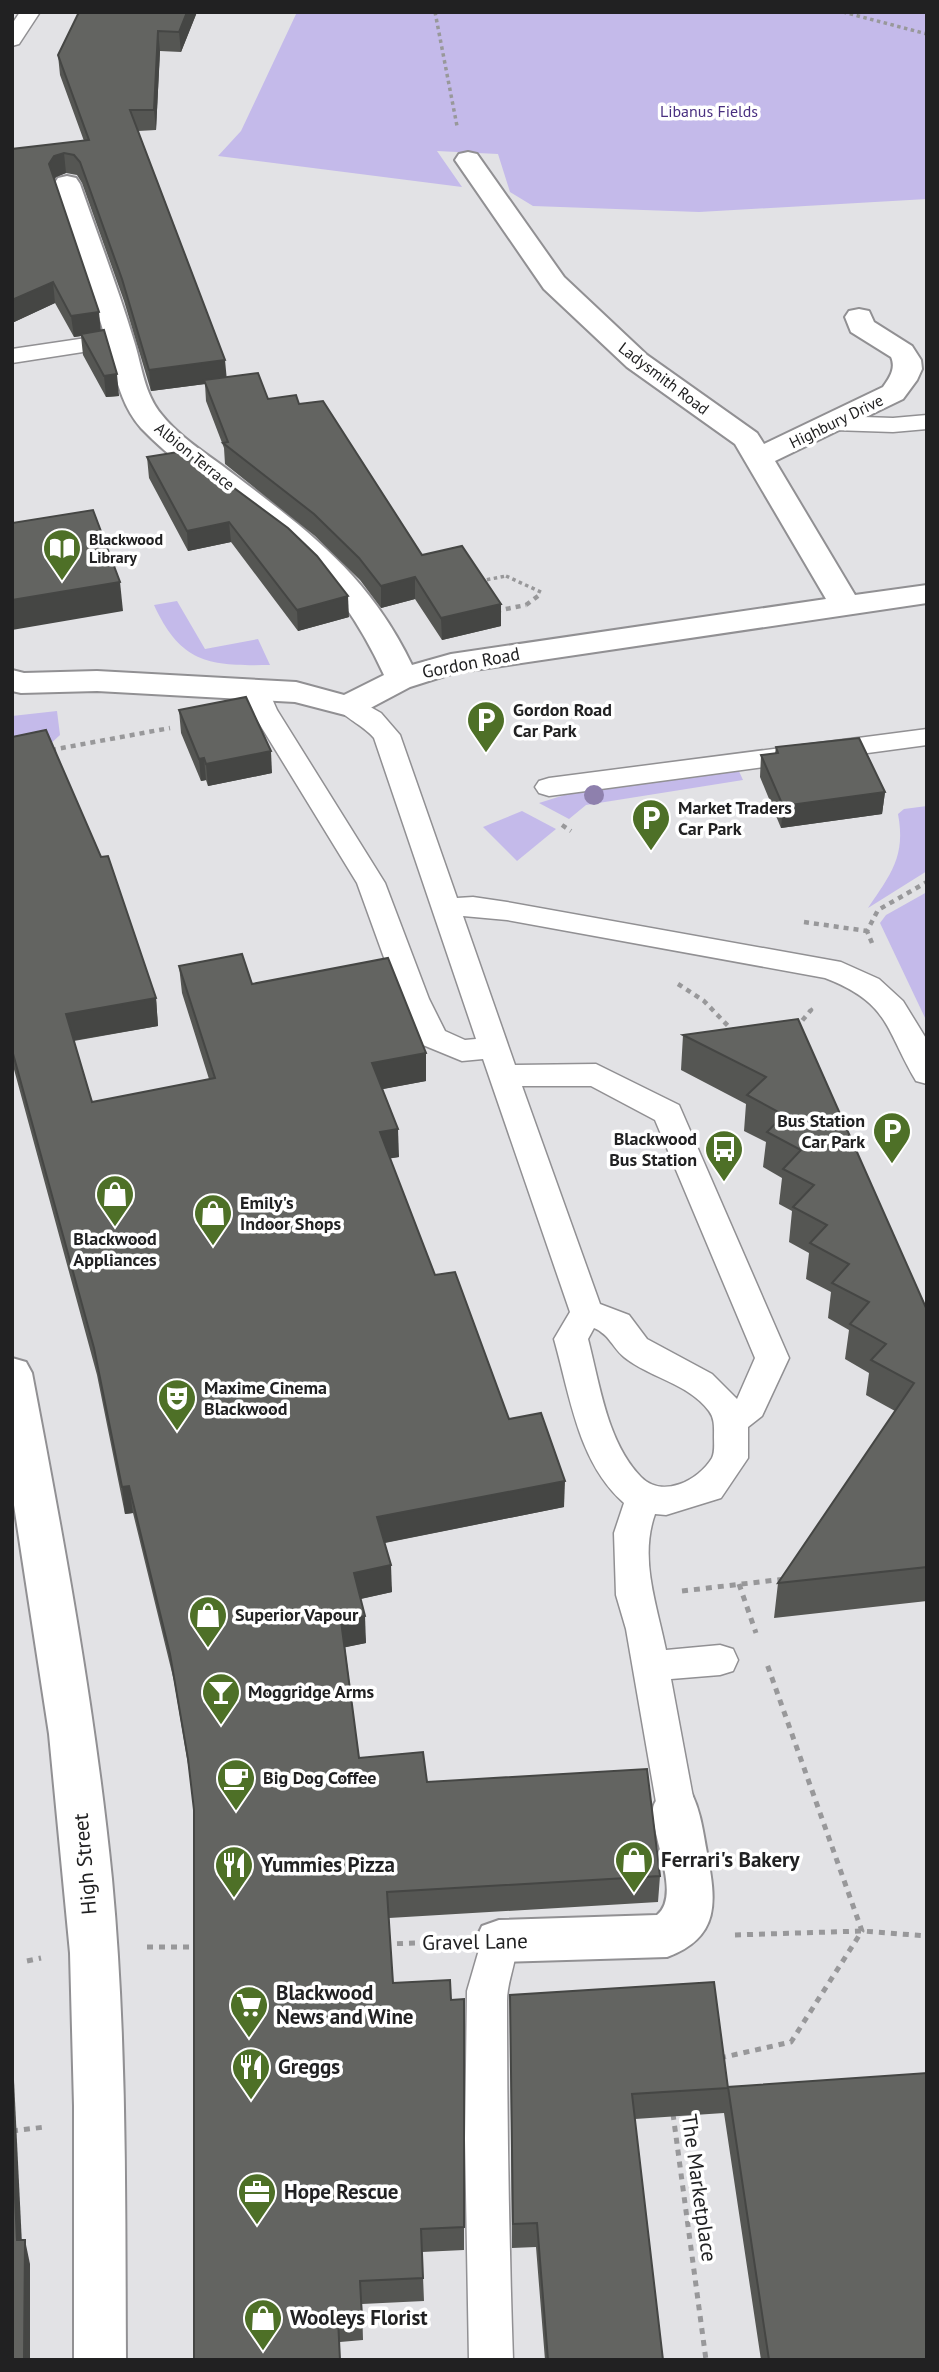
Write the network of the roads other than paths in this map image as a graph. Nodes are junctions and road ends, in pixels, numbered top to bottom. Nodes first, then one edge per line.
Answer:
1 (30, 12) edge
2 (12, 40) edge
3 (468, 160) road end
4 (67, 184) dead end
5 (859, 317) dead end
6 (120, 340) junction
7 (12, 356) edge
8 (927, 422) edge
9 (833, 423) junction
10 (758, 458) junction
11 (927, 594) edge
12 (845, 605) junction
13 (401, 677) junction
14 (15, 684) edge
15 (257, 691) junction
16 (349, 706) junction
17 (927, 737) edge
18 (549, 787) dead end
19 (445, 909) junction
20 (498, 1061) junction
21 (927, 1074) edge
22 (587, 1312) junction
23 (12, 1373) edge
24 (731, 1422) junction
25 (643, 1499) junction
26 (720, 1660) dead end
27 (652, 1666) junction
28 (676, 1808) joint
29 (499, 1941) joint
30 (100, 2360) edge
31 (491, 2360) edge

1 - 2 lane
3 - 10 street, Ladysmith Road
4 - 6 street, Albion Terrace
5 - 9 street, Highbury Drive
6 - 7 lane
6 - 13 street, Albion Terrace
8 - 9 lane
9 - 10 street, Highbury Drive
10 - 12 street, Ladysmith Road
11 - 12 street, Gordon Road
12 - 13 street, Gordon Road
13 - 16 street, Gordon Road
14 - 15 street
15 - 16 street
15 - 20 lane
16 - 19 lane
17 - 18 lane
19 - 20 lane
19 - 21 lane
20 - 22 lane
20 - 24 lane
22 - 24 lane
22 - 25 lane
23 - 30 street, High Street
24 - 25 lane
25 - 27 lane
26 - 27 lane
27 - 28 lane
28 - 29 street, Gravel Lane
29 - 31 lane

